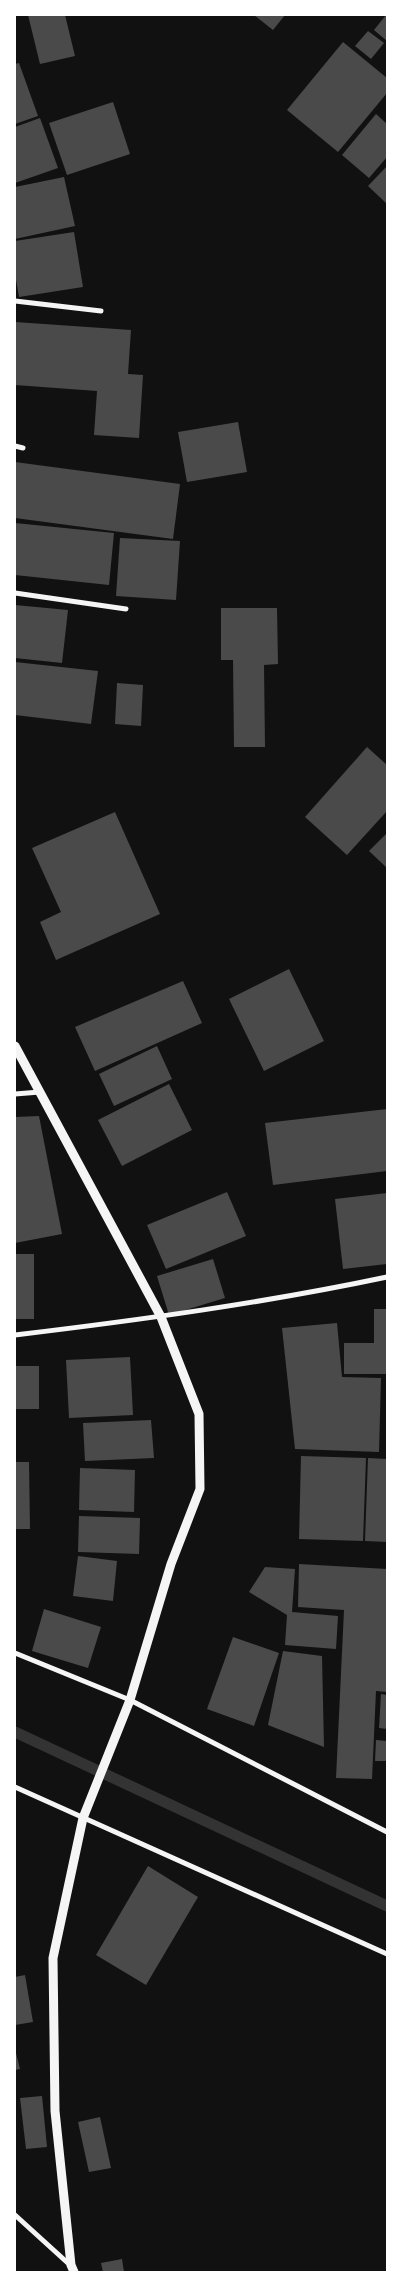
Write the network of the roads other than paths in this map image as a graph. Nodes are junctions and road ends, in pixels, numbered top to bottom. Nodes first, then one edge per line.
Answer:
1 (15, 301) edge
2 (102, 311) dead end
3 (15, 446) edge
4 (23, 448) dead end
5 (15, 593) edge
6 (126, 609) dead end
7 (15, 1046) edge
8 (40, 1092) junction
9 (15, 1094) edge
10 (387, 1277) edge
11 (161, 1317) junction
12 (15, 1335) edge
13 (15, 1653) edge
14 (130, 1700) junction
15 (15, 1787) edge
16 (83, 1818) junction
17 (387, 1832) edge
18 (387, 1954) edge
19 (15, 2215) edge
20 (72, 2268) edge

1 - 2 street
3 - 4 street
5 - 6 street
7 - 8 street
8 - 9 street
8 - 11 street
10 - 11 street
11 - 12 street
11 - 14 street
13 - 14 street
14 - 16 street
14 - 17 street
15 - 16 street
16 - 18 street
16 - 20 street
19 - 20 street

